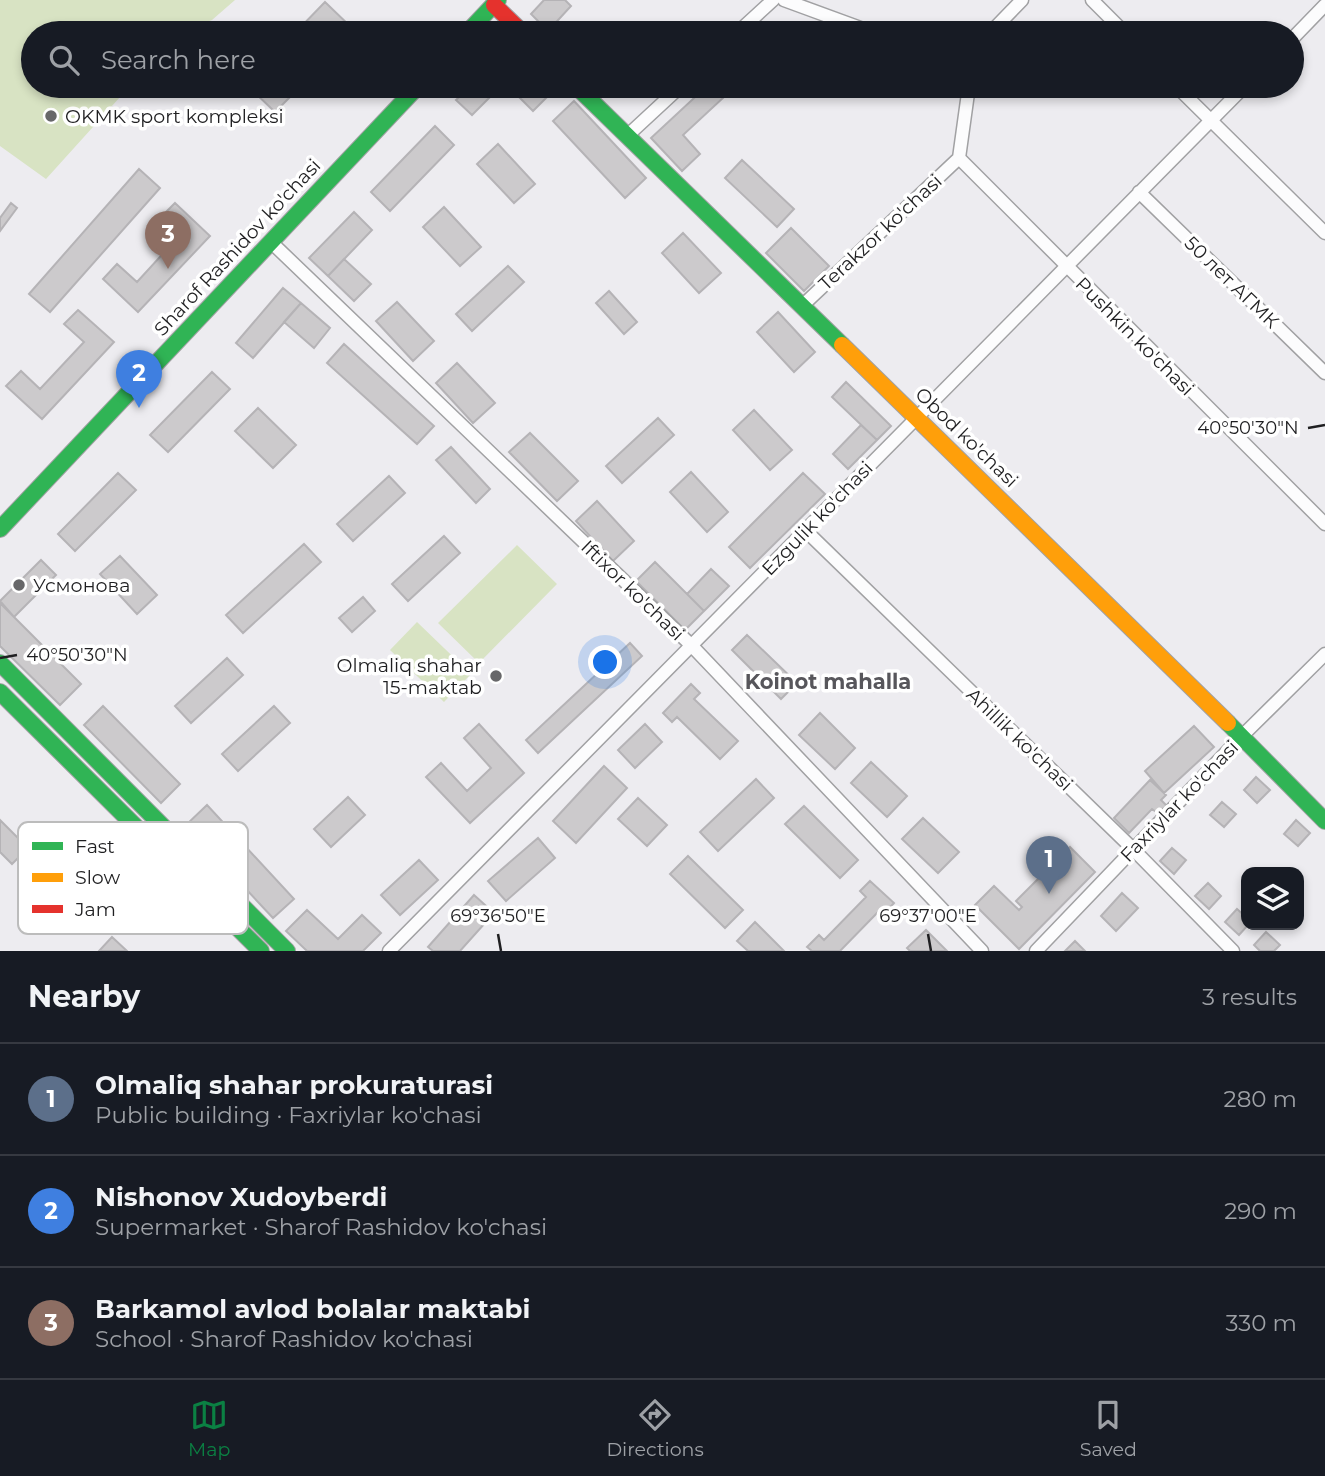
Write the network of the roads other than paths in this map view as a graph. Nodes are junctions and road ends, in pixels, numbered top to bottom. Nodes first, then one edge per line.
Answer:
1 (773, 0) edge
2 (784, 0) edge
3 (1022, 0) edge
4 (1092, 0) edge
5 (496, 2) edge
6 (1325, 5) edge
7 (478, 21) edge
8 (513, 21) edge
9 (750, 21) edge
10 (841, 21) edge
11 (1002, 21) edge
12 (1113, 21) edge
13 (1304, 27) edge
14 (407, 98) edge
15 (588, 98) edge
16 (668, 98) edge
17 (968, 98) edge
18 (1188, 98) edge
19 (1233, 98) edge
20 (1210, 121) junction
21 (627, 136) junction
22 (958, 158) junction
23 (1139, 192) junction
24 (1325, 233) edge
25 (271, 242) junction
26 (1065, 267) junction
27 (802, 306) junction
28 (1325, 373) edge
29 (916, 417) junction
30 (1325, 524) edge
31 (0, 529) edge
32 (805, 530) junction
33 (692, 646) junction
34 (1323, 661) edge
35 (0, 663) edge
36 (0, 692) edge
37 (1241, 737) junction
38 (1325, 821) edge
39 (131, 822) edge
40 (158, 822) edge
41 (1133, 849) junction
42 (248, 912) edge
43 (244, 934) edge
44 (261, 951) edge
45 (287, 951) edge
46 (389, 951) edge
47 (982, 951) edge
48 (1036, 951) edge
49 (1233, 951) edge

1 - 9 street
2 - 10 street
3 - 11 street
4 - 12 street
5 - 7 main road
5 - 8 main road
6 - 13 street
14 - 25 main road, Sharof Rashidov ko'chasi
15 - 21 main road, Obod ko'chasi
16 - 21 street
17 - 22 street, Terakzor ko'chasi
18 - 20 street
19 - 20 street, Ezgulik ko'chasi
20 - 23 street, Ezgulik ko'chasi
20 - 24 street
21 - 27 main road, Obod ko'chasi
22 - 26 street, Terakzor ko'chasi
22 - 27 street, Terakzor ko'chasi
23 - 26 street, Ezgulik ko'chasi
23 - 28 street, 50 лет АГМК
25 - 31 main road, Sharof Rashidov ko'chasi
25 - 33 street, Iftixor ko'chasi
26 - 29 street, Ezgulik ko'chasi
26 - 30 street, Pushkin ko'chasi
27 - 29 main road, Obod ko'chasi
29 - 32 street, Ezgulik ko'chasi
29 - 37 main road, Obod ko'chasi
32 - 33 street, Ezgulik ko'chasi
32 - 41 street, Ahillik ko'chasi
33 - 46 street, Ezgulik ko'chasi
33 - 47 street, Iftixor ko'chasi
34 - 37 street, Faxriylar ko'chasi
35 - 40 main road
36 - 39 main road
37 - 38 main road, Obod ko'chasi
37 - 41 street, Faxriylar ko'chasi
41 - 48 street, Faxriylar ko'chasi
41 - 49 street, Ahillik ko'chasi
42 - 45 main road
43 - 44 main road

